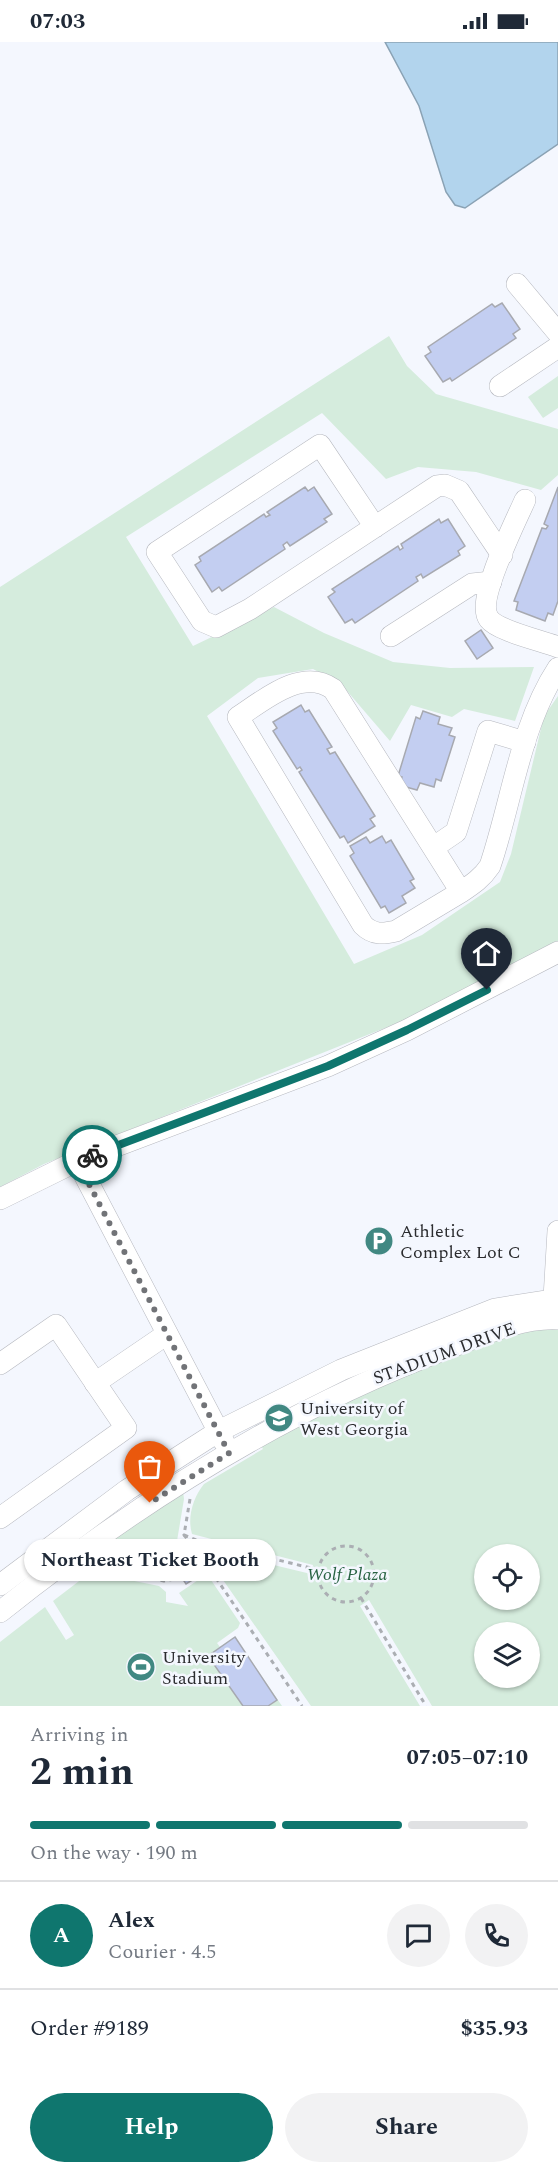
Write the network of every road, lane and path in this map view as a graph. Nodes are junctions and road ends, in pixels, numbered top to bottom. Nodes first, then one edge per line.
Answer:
1 (517, 284) dead end
2 (558, 333) edge
3 (558, 346) edge
4 (500, 386) dead end
5 (525, 500) dead end
6 (375, 527) junction
7 (502, 555) junction
8 (491, 582) junction
9 (391, 636) dead end
10 (558, 647) edge
11 (558, 669) edge
12 (525, 742) junction
13 (434, 847) junction
14 (461, 892) junction
15 (558, 952) edge
16 (77, 1161) junction
17 (0, 1199) edge
18 (558, 1231) edge
19 (557, 1305) edge
20 (167, 1334) junction
21 (0, 1365) edge
22 (95, 1383) junction
23 (219, 1431) junction
24 (229, 1453) junction
25 (190, 1497) dead end
26 (0, 1518) edge
27 (184, 1535) junction
28 (204, 1560) junction
29 (85, 1568) dead end
30 (319, 1570) junction
31 (174, 1579) junction
32 (0, 1585) edge
33 (361, 1598) junction
34 (0, 1612) edge
35 (302, 1706) edge
36 (426, 1706) edge

1 - 2 street
3 - 4 street
5 - 7 street
6 - 6 street
6 - 7 street
7 - 8 street
8 - 9 street
8 - 10 street
11 - 12 street
12 - 13 street
12 - 14 street
13 - 14 street
13 - 14 street
15 - 16 street
16 - 17 street
16 - 20 street
18 - 19 street
19 - 23 street, STADIUM DRIVE
19 - 24 street, STADIUM DRIVE
20 - 22 street
20 - 23 street
21 - 22 street
22 - 26 street
23 - 24 street
23 - 32 street, STADIUM DRIVE
24 - 34 street, STADIUM DRIVE
25 - 27 path
27 - 28 path
27 - 30 path
27 - 31 path
28 - 31 path
28 - 35 path
29 - 31 path
30 - 33 path
30 - 33 path
33 - 36 path

